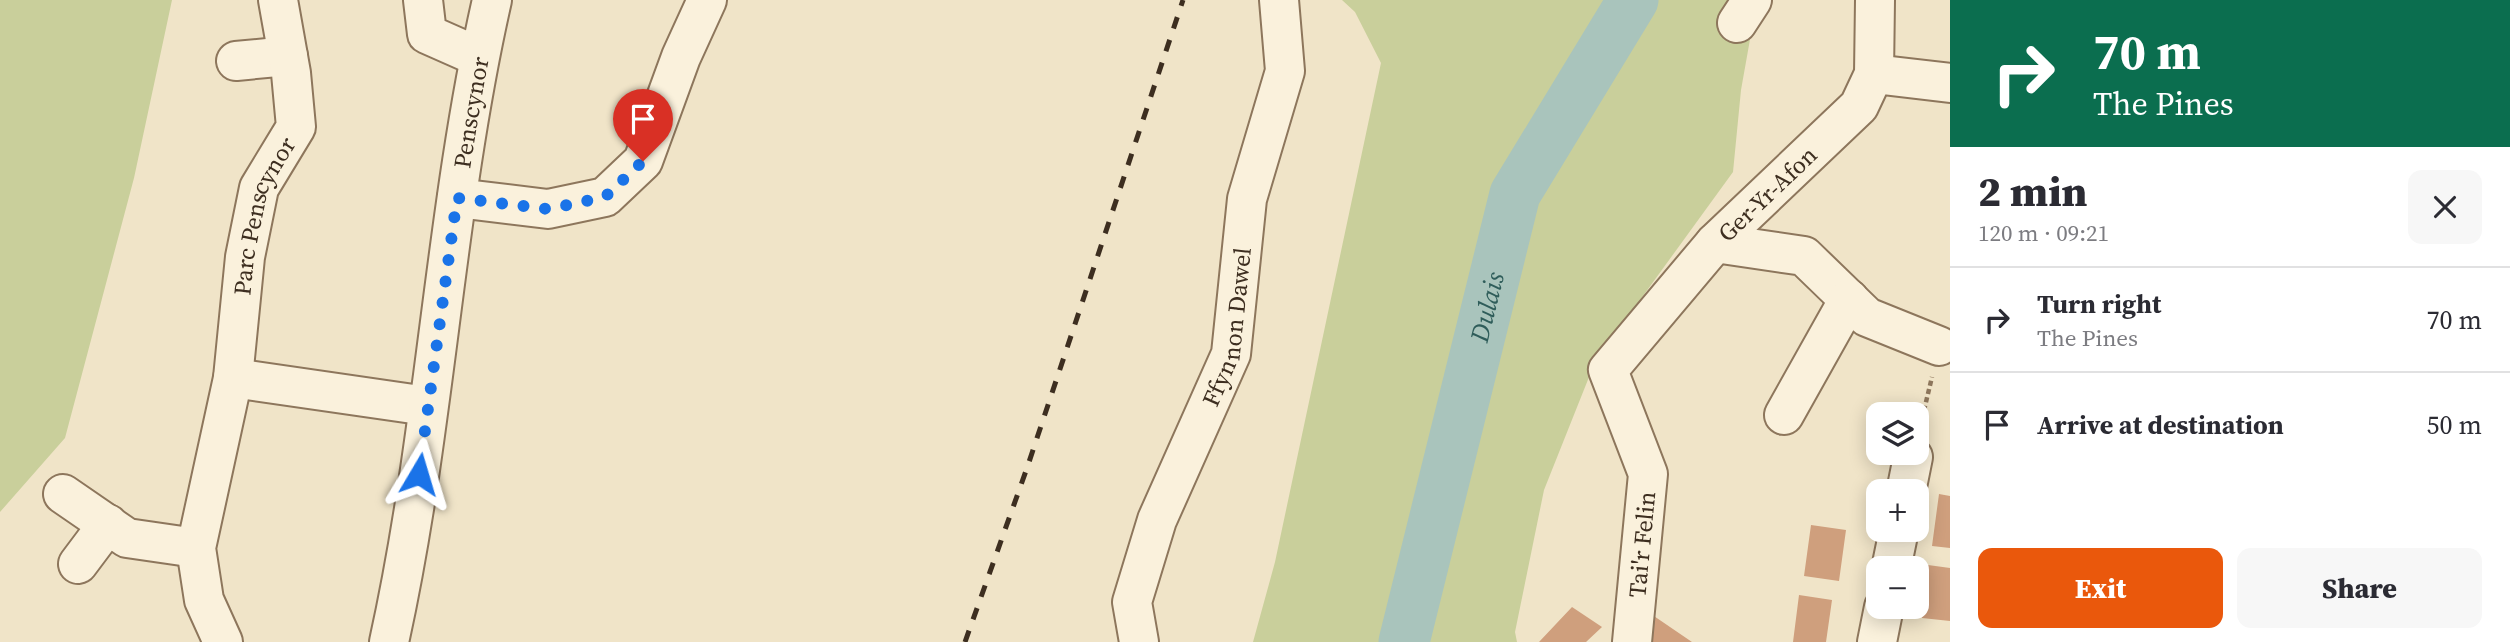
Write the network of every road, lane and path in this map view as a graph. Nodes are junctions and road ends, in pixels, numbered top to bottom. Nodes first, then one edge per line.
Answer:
1 (278, 0) edge
2 (422, 0) edge
3 (492, 0) edge
4 (706, 0) edge
5 (1279, 0) edge
6 (1875, 0) edge
7 (288, 55) junction
8 (479, 57) junction
9 (236, 61) dead end
10 (1874, 74) junction
11 (1950, 83) edge
12 (457, 198) junction
13 (1715, 243) junction
14 (1849, 299) junction
15 (1939, 346) joint
16 (1608, 370) joint
17 (233, 378) junction
18 (1926, 402) edge
19 (427, 406) junction
20 (1784, 415) dead end
21 (63, 494) dead end
22 (108, 524) junction
23 (196, 548) junction
24 (78, 564) dead end
25 (1882, 619) edge
26 (223, 642) edge
27 (389, 642) edge
28 (1139, 642) edge
29 (1632, 642) edge
30 (1878, 642) edge

1 - 7 street, Parc Penscynor
2 - 8 street
3 - 8 street, Penscynor
4 - 12 street
5 - 28 street, Ffynnon Dawel
6 - 10 street, Ger-Yr-Afon
7 - 9 street
7 - 17 street, Parc Penscynor
8 - 12 street, Penscynor
10 - 11 street
10 - 13 street, Ger-Yr-Afon
12 - 19 street, Penscynor
13 - 14 street
13 - 16 street, Ger-Yr-Afon
14 - 15 street
14 - 20 street
15 - 18 path
16 - 29 street, Tai'r Felin
17 - 19 street
17 - 23 street, Parc Penscynor
19 - 27 street, Penscynor
21 - 22 street
22 - 23 street
22 - 24 street
23 - 26 street, Parc Penscynor
25 - 30 street

